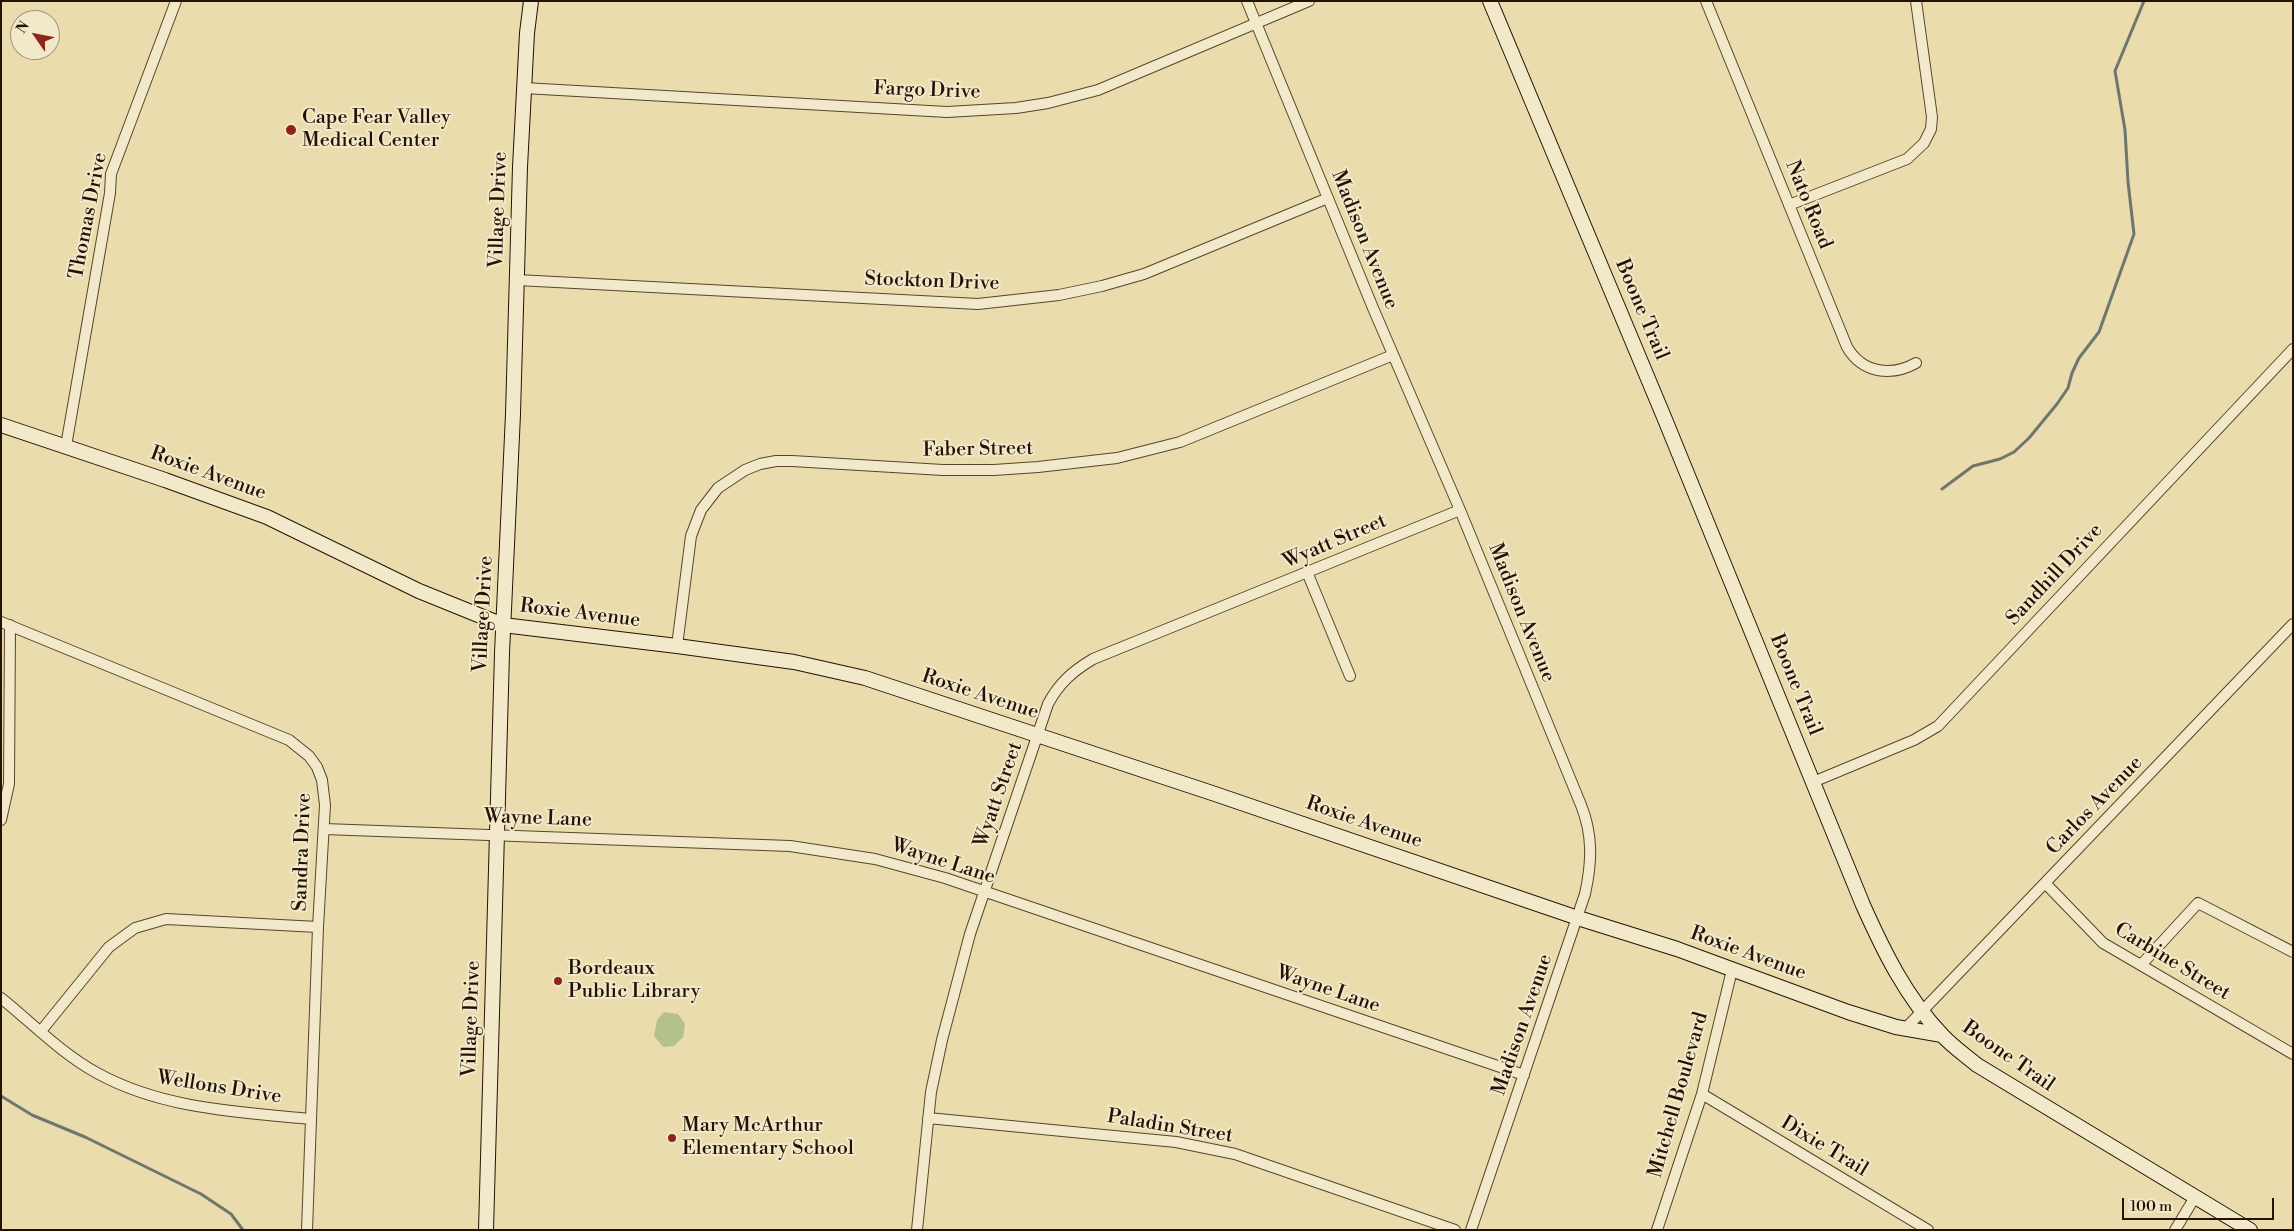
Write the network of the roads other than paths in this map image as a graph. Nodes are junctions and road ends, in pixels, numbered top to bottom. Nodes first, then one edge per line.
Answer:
1 (176, 1) edge
2 (531, 1) edge
3 (1248, 1) edge
4 (1309, 1) edge
5 (1490, 1) edge
6 (1706, 1) edge
7 (1916, 1) edge
8 (1256, 23) junction
9 (524, 88) junction
10 (1328, 198) junction
11 (1789, 205) junction
12 (517, 280) junction
13 (2293, 349) edge
14 (1393, 355) junction
15 (1916, 363) dead end
16 (1, 425) edge
17 (66, 446) junction
18 (1460, 510) junction
19 (1307, 572) junction
20 (6, 624) edge
21 (2293, 624) edge
22 (503, 625) junction
23 (677, 646) junction
24 (1350, 676) dead end
25 (1037, 735) junction
26 (1813, 782) junction
27 (1, 820) edge
28 (324, 829) junction
29 (497, 834) junction
30 (2045, 883) junction
31 (984, 893) junction
32 (1578, 918) junction
33 (318, 927) junction
34 (2293, 952) edge
35 (2141, 965) junction
36 (1732, 970) junction
37 (1, 998) edge
38 (1923, 1012) junction
39 (1905, 1029) junction
40 (41, 1031) junction
41 (1942, 1035) junction
42 (2293, 1054) edge
43 (1524, 1076) junction
44 (1702, 1094) junction
45 (928, 1118) junction
46 (311, 1119) junction
47 (2194, 1197) junction
48 (307, 1230) edge
49 (486, 1230) edge
50 (917, 1230) edge
51 (1455, 1230) edge
52 (1471, 1230) edge
53 (1657, 1230) edge
54 (1928, 1230) edge
55 (2175, 1230) edge
56 (2250, 1230) edge

1 - 17 street, Thomas Drive
2 - 9 street, Village Drive
3 - 8 street, Madison Avenue
4 - 8 street, Fargo Drive
5 - 26 street, Boone Trail
6 - 11 street, Nato Road
7 - 11 street
8 - 9 street, Fargo Drive
8 - 10 street, Madison Avenue
9 - 12 street, Village Drive
10 - 12 street, Stockton Drive
10 - 14 street, Madison Avenue
11 - 15 street, Nato Road
12 - 22 street, Village Drive
13 - 26 street, Sandhill Drive
14 - 18 street, Madison Avenue
14 - 23 street, Faber Street
16 - 17 street, Roxie Avenue
17 - 22 street, Roxie Avenue
18 - 19 street, Wyatt Street
18 - 32 street, Madison Avenue
19 - 24 street
19 - 25 street, Wyatt Street
20 - 27 street
20 - 28 street, Sandra Drive
21 - 30 street, Carlos Avenue
22 - 23 street, Roxie Avenue
22 - 29 street, Village Drive
23 - 25 street, Roxie Avenue
25 - 31 street, Wyatt Street
25 - 32 street, Roxie Avenue
26 - 38 street, Boone Trail
28 - 29 street, Wayne Lane
28 - 33 street, Sandra Drive
29 - 31 street, Wayne Lane
29 - 49 street, Village Drive
30 - 35 street, Carbine Street
30 - 38 street, Carlos Avenue
31 - 43 street, Wayne Lane
31 - 45 street, Wyatt Street
32 - 36 street, Roxie Avenue
32 - 43 street, Madison Avenue
33 - 40 street
33 - 46 street, Sandra Drive
34 - 35 street
35 - 42 street, Carbine Street
36 - 39 street, Roxie Avenue
36 - 44 street, Mitchell Boulevard
37 - 40 street, Wellons Drive
38 - 39 street, Carlos Avenue
38 - 41 street, Boone Trail
39 - 41 street, Roxie Avenue
40 - 46 street, Wellons Drive
41 - 47 street, Boone Trail
43 - 52 street, Madison Avenue
44 - 53 street, Mitchell Boulevard
44 - 54 street, Dixie Trail
45 - 50 street, Wyatt Street
45 - 51 street, Paladin Street
46 - 48 street, Sandra Drive
47 - 55 street
47 - 56 street, Boone Trail

